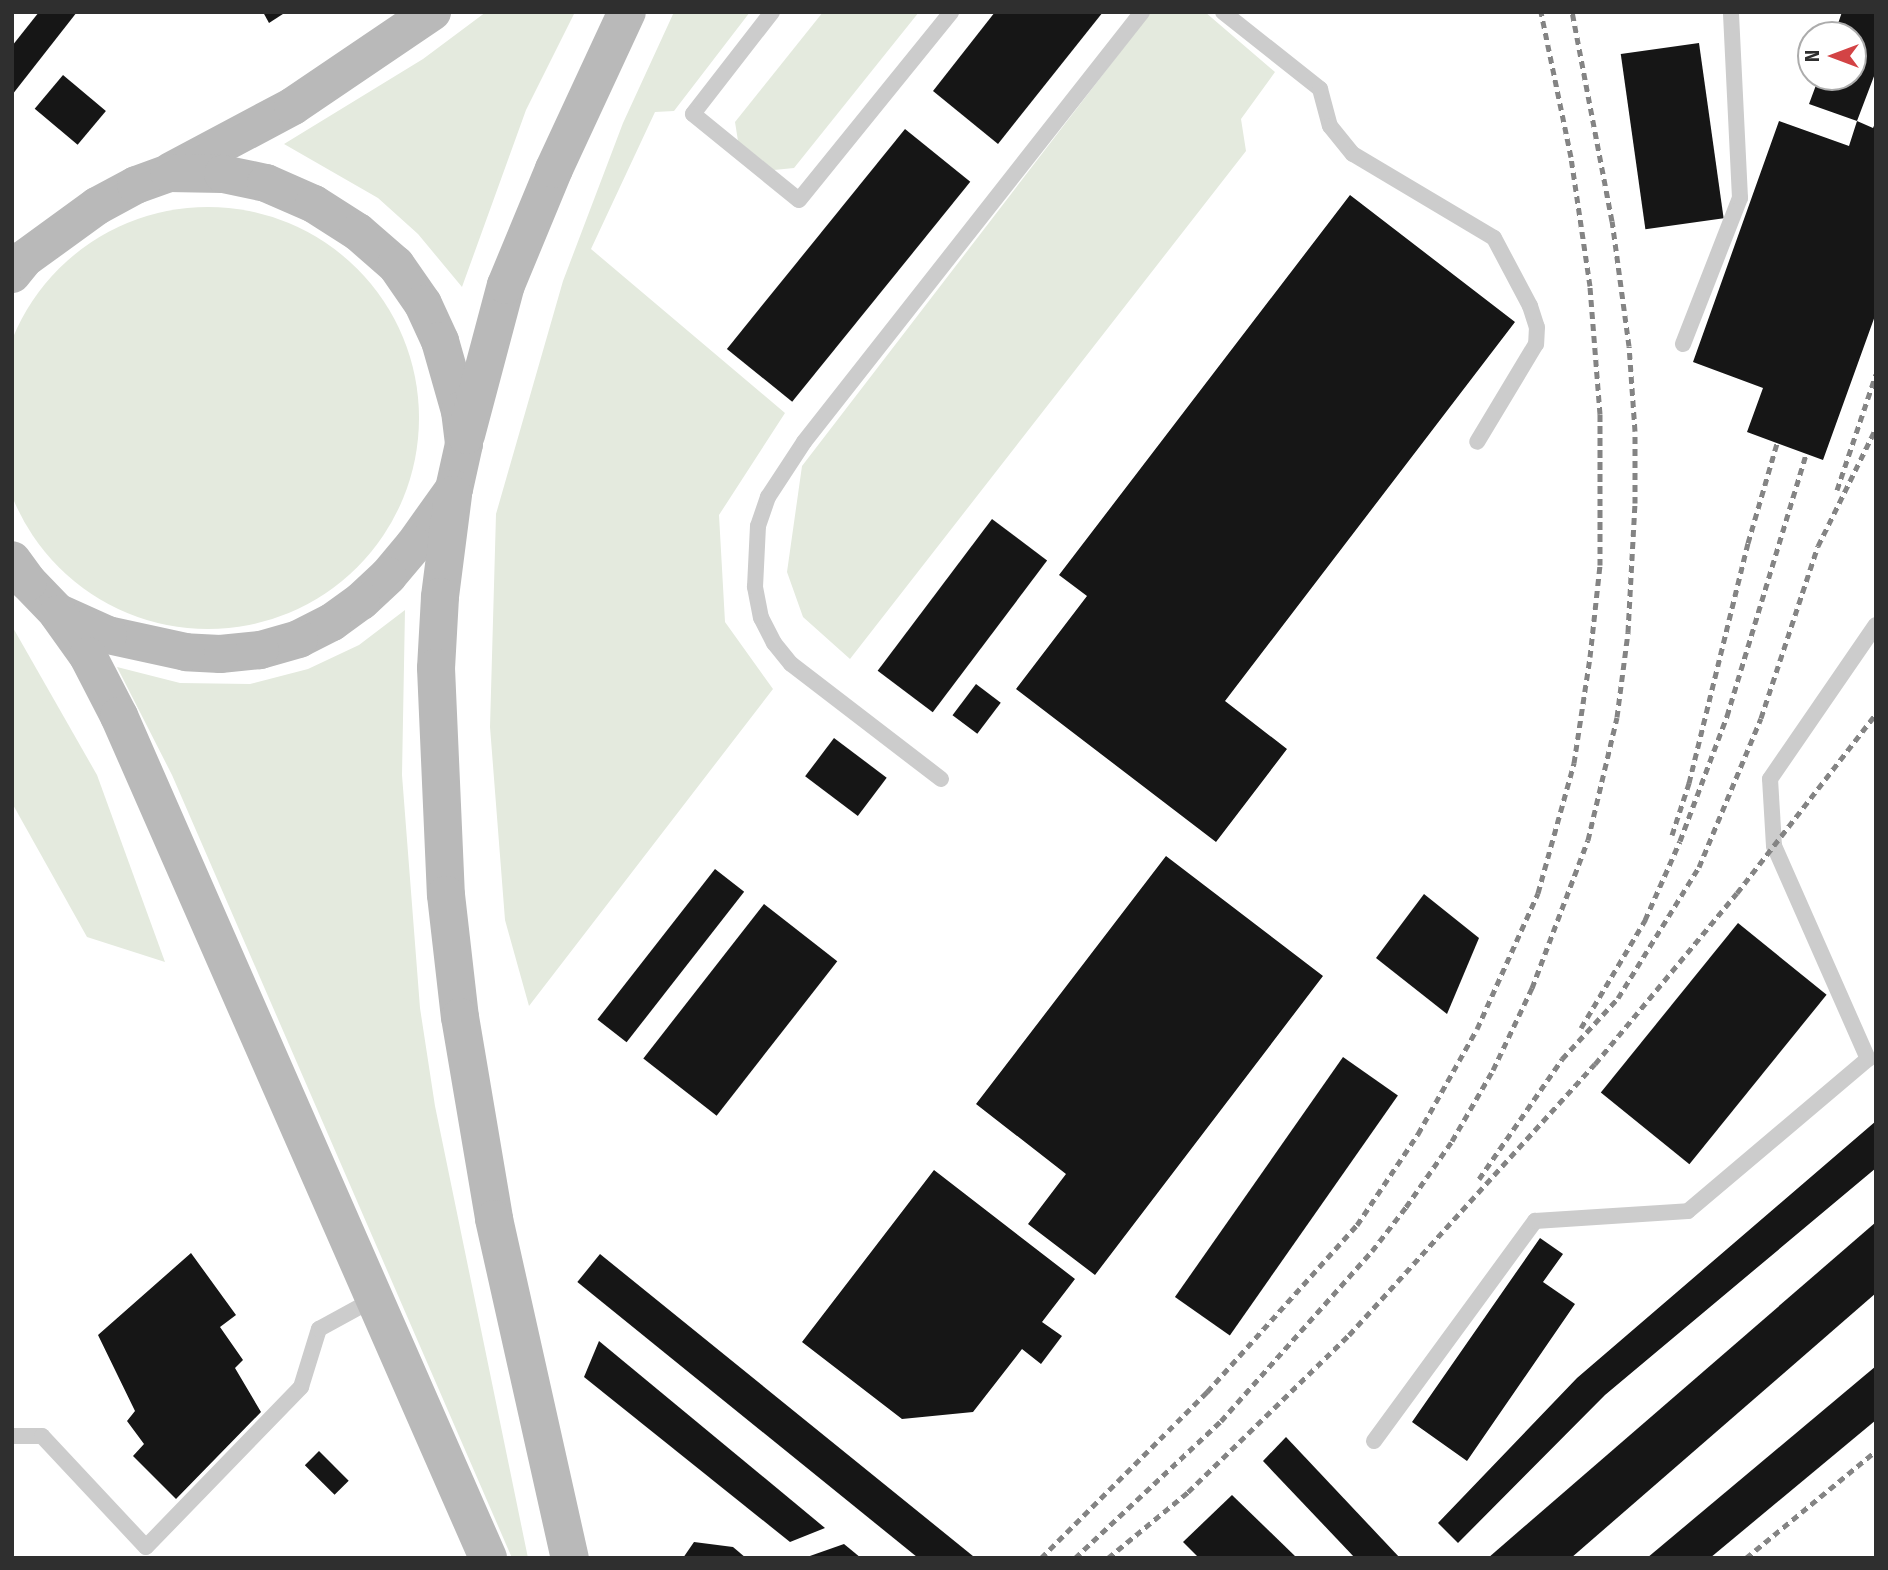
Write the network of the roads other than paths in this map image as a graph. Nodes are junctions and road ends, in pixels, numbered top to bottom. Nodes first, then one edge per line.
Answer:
1 (432, 12) edge
2 (627, 12) edge
3 (772, 12) edge
4 (951, 12) edge
5 (1142, 12) edge
6 (1223, 12) edge
7 (1731, 12) edge
8 (169, 173) junction
9 (16, 267) edge
10 (1683, 344) dead end
11 (1477, 442) dead end
12 (464, 444) junction
13 (454, 489) junction
14 (18, 572) edge
15 (57, 612) junction
16 (1876, 625) edge
17 (941, 779) dead end
18 (374, 1298) junction
19 (12, 1436) edge
20 (1374, 1441) dead end
21 (488, 1558) edge
22 (570, 1558) edge

1 - 8 main road
2 - 12 main road
3 - 4 lane
5 - 17 lane
6 - 11 lane
7 - 10 lane
8 - 9 main road
8 - 12 main road
12 - 13 main road
13 - 15 main road
13 - 22 main road
14 - 15 main road
15 - 18 main road
16 - 20 lane
18 - 19 lane
18 - 21 main road

